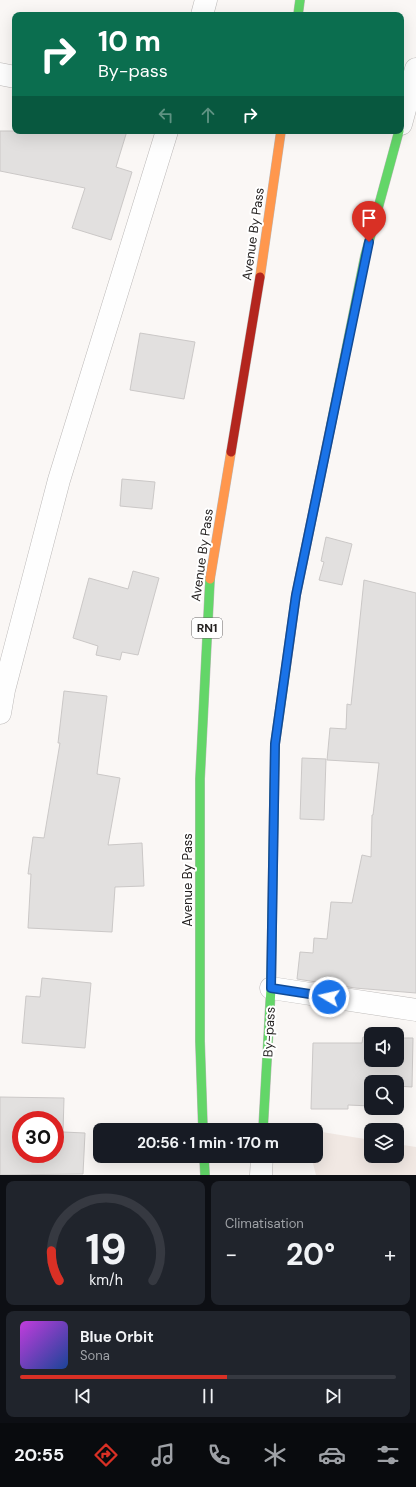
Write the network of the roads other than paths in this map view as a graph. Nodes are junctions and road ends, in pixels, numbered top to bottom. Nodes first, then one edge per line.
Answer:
1 (206, 0) edge
2 (300, 0) edge
3 (203, 12) edge
4 (298, 12) edge
5 (416, 69) edge
6 (0, 74) edge
7 (12, 77) edge
8 (404, 113) edge
9 (166, 134) edge
10 (281, 134) edge
11 (398, 134) edge
12 (2, 690) edge
13 (0, 714) edge
14 (271, 988) junction
15 (416, 1010) edge
16 (203, 1123) edge
17 (263, 1123) edge
18 (204, 1163) edge
19 (262, 1163) edge
20 (205, 1175) edge
21 (261, 1175) edge

1 - 3 street
2 - 4 main road
5 - 8 street
6 - 7 street
9 - 12 street
10 - 16 main road, Avenue By Pass / RN1
11 - 14 main road, By-pass
12 - 13 street
14 - 15 street
14 - 17 main road, By-pass
18 - 20 main road
19 - 21 street

